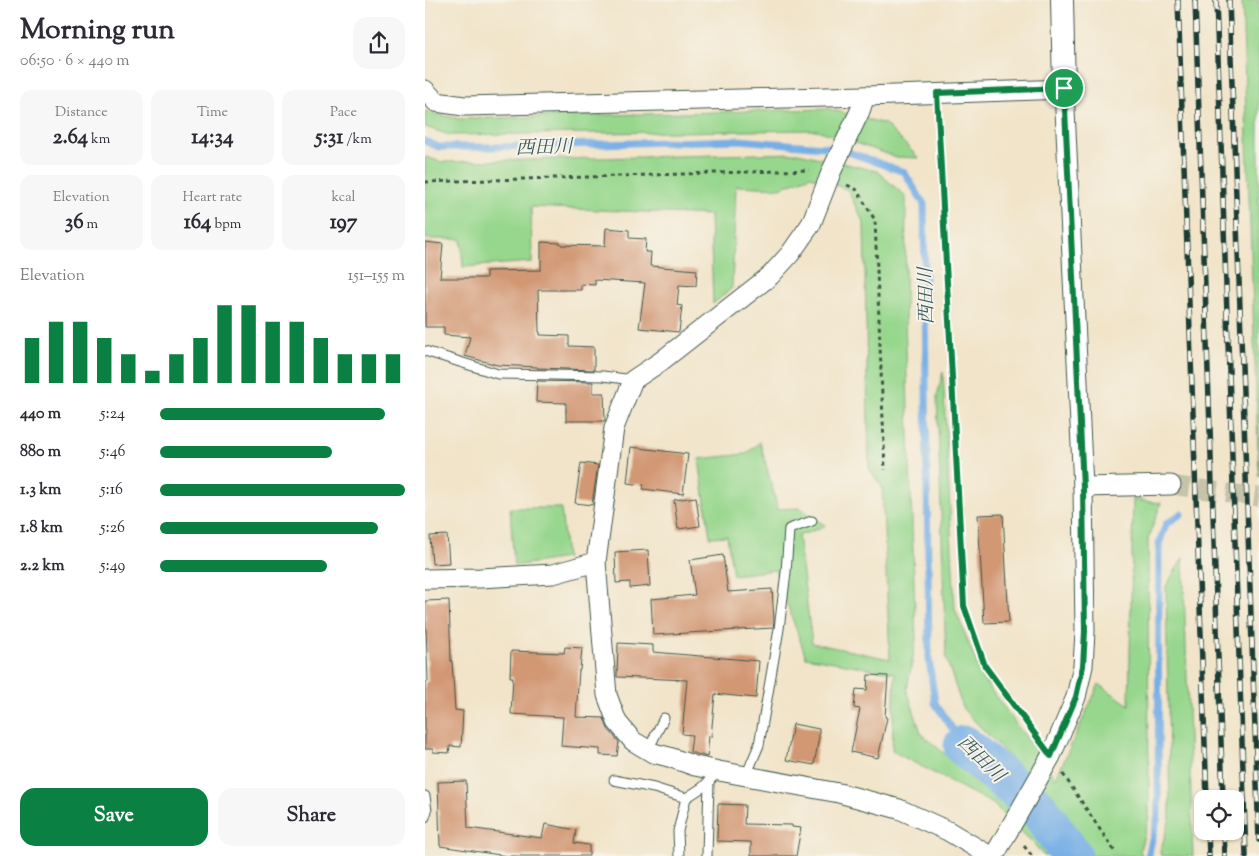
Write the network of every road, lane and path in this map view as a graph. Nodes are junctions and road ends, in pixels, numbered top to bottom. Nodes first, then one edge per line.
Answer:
1 (1062, 0) edge
2 (1064, 88) junction
3 (425, 90) edge
4 (937, 93) junction
5 (862, 103) junction
6 (831, 173) junction
7 (425, 182) edge
8 (425, 351) edge
9 (633, 380) junction
10 (885, 470) dead end
11 (1171, 485) tunnel mouth
12 (1083, 487) junction
13 (811, 521) dead end
14 (596, 562) junction
15 (425, 579) edge
16 (664, 718) dead end
17 (649, 750) junction
18 (1051, 756) junction
19 (714, 776) junction
20 (746, 777) junction
21 (614, 780) dead end
22 (425, 796) edge
23 (686, 798) junction
24 (425, 817) edge
25 (1115, 852) dead end
26 (679, 856) edge
27 (707, 856) edge
28 (992, 856) edge

1 - 2 street
2 - 4 street
2 - 12 street
3 - 5 street
4 - 5 street
4 - 18 path
5 - 6 street
6 - 7 path
6 - 9 street
6 - 10 path
8 - 9 lane
9 - 14 street
11 - 12 street
12 - 18 street
13 - 20 lane
14 - 15 street
14 - 17 street
16 - 17 lane
17 - 19 street
18 - 25 path
18 - 28 street
19 - 20 street
19 - 23 lane
19 - 27 lane
20 - 28 street
21 - 23 lane
22 - 24 lane
23 - 26 lane

